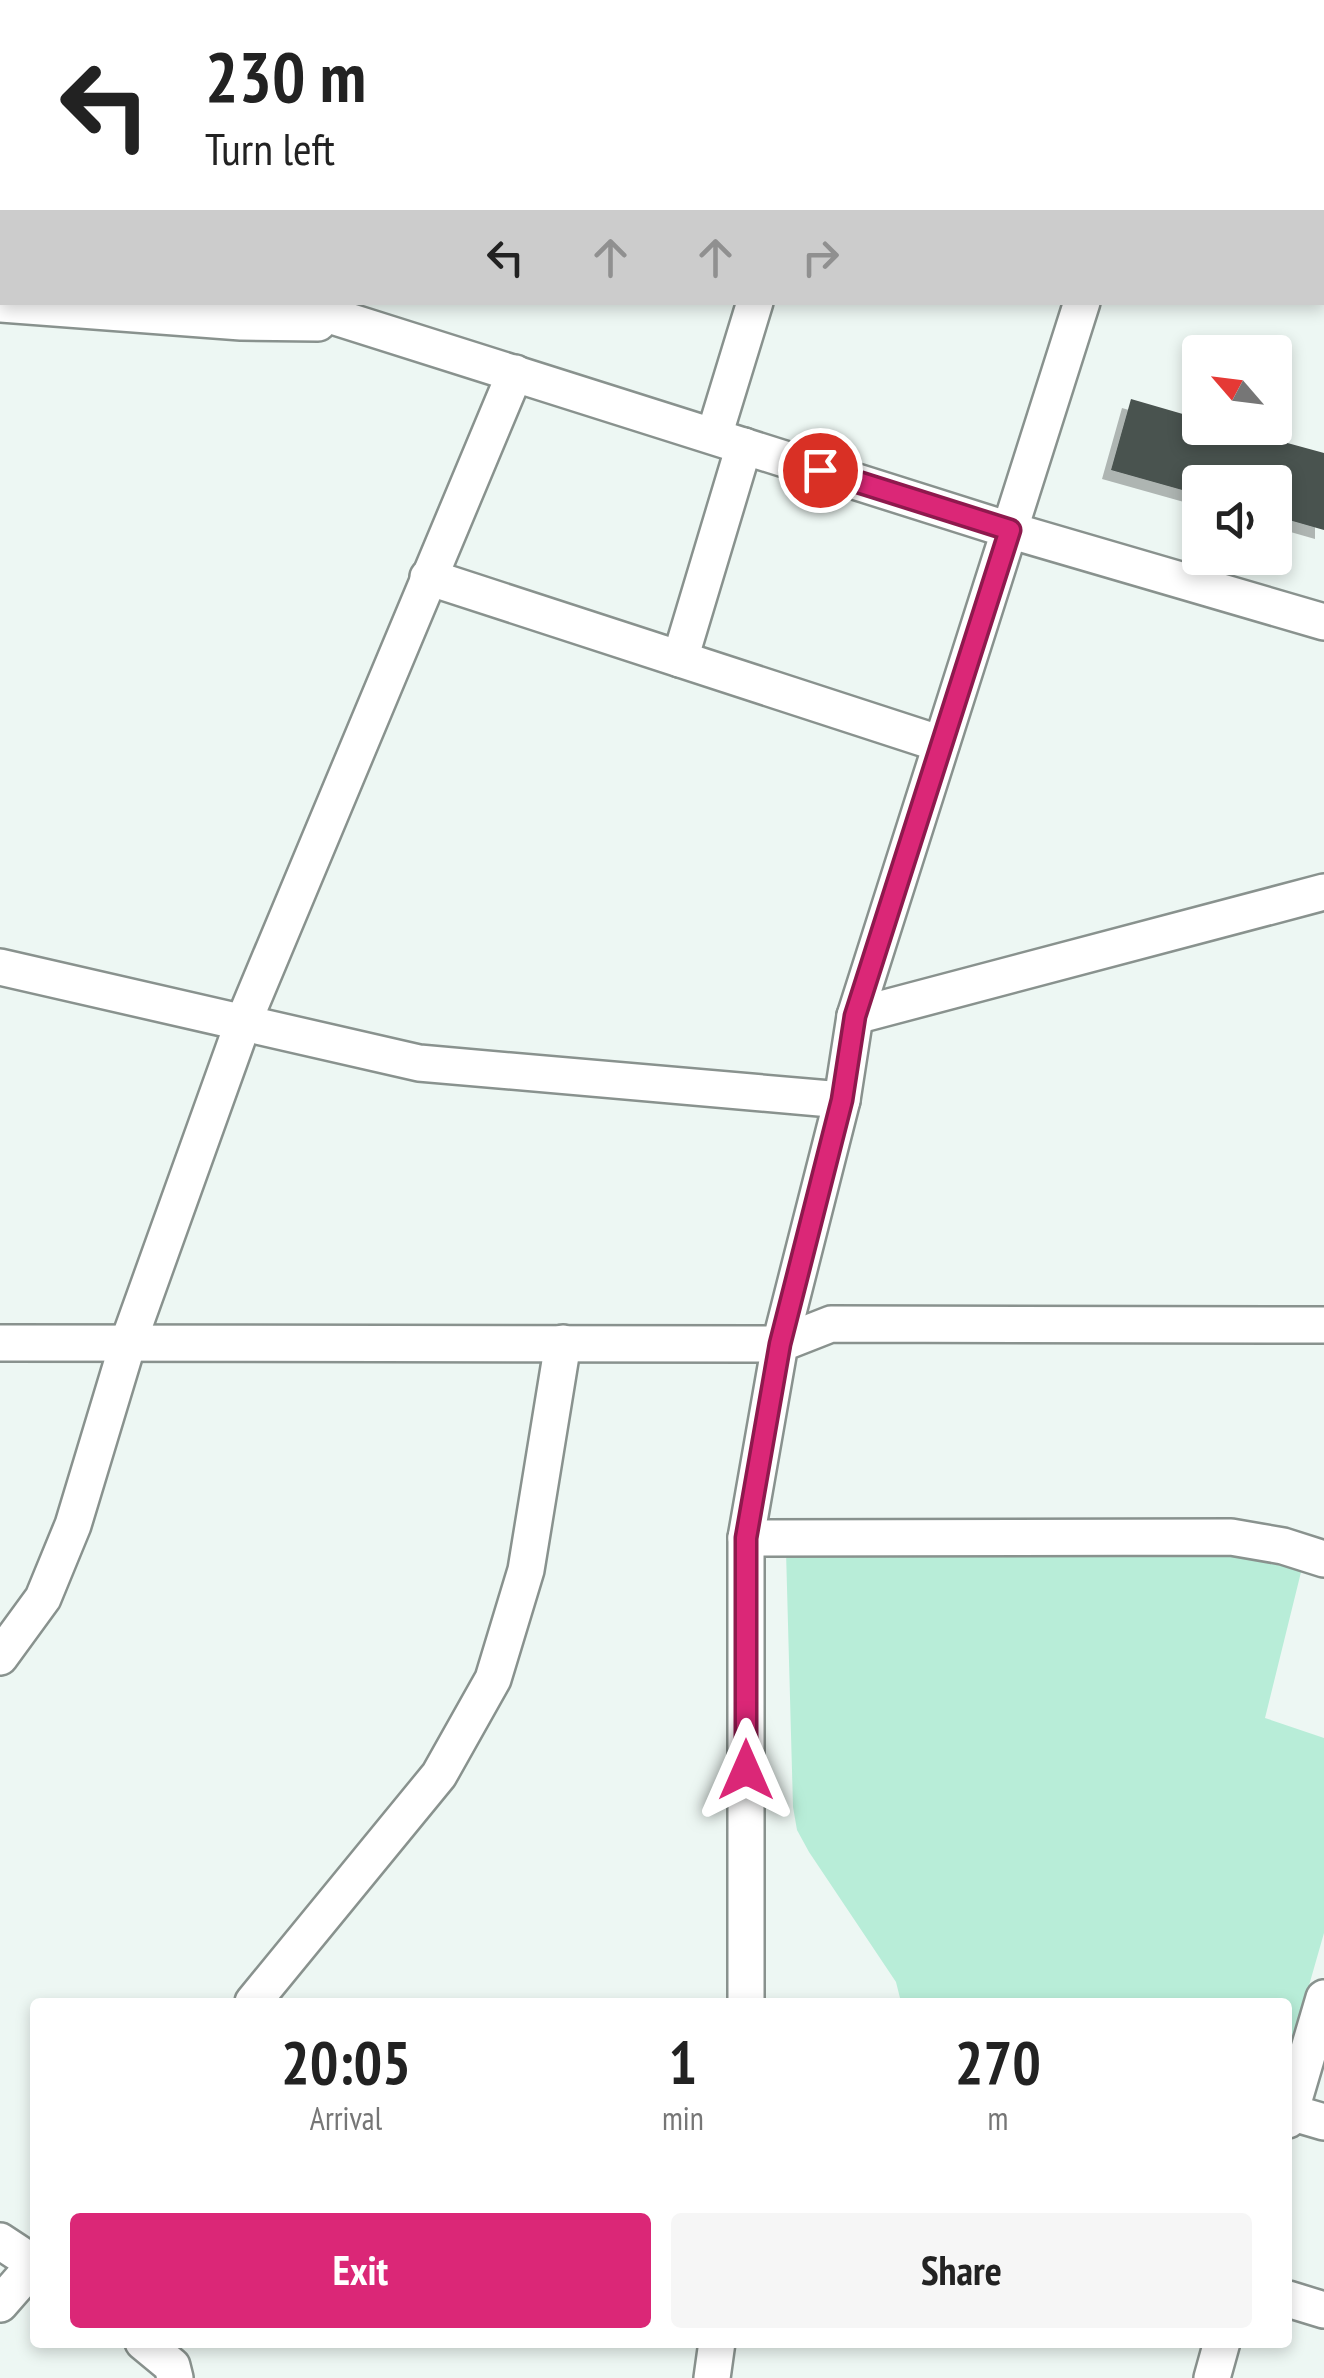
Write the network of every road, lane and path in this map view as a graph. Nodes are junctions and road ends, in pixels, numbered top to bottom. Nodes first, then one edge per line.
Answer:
1 (30, 305) edge
2 (297, 305) edge
3 (754, 305) edge
4 (1081, 305) edge
5 (243, 312) edge
6 (354, 323) junction
7 (514, 374) junction
8 (729, 441) junction
9 (1010, 530) junction
10 (428, 578) junction
11 (1324, 622) edge
12 (680, 659) junction
13 (942, 744) junction
14 (1324, 892) edge
15 (0, 967) edge
16 (855, 1016) junction
17 (243, 1023) junction
18 (842, 1100) junction
19 (1324, 1325) edge
20 (0, 1343) edge
21 (128, 1343) junction
22 (563, 1343) junction
23 (780, 1344) junction
24 (746, 1538) junction
25 (1324, 1559) edge
26 (0, 1657) edge
27 (256, 1998) edge
28 (746, 1998) edge
29 (1324, 1998) edge
30 (1292, 2106) edge
31 (1292, 2117) edge
32 (1324, 2122) edge
33 (0, 2242) edge
34 (30, 2261) edge
35 (30, 2270) edge
36 (1292, 2301) edge
37 (0, 2304) edge
38 (1324, 2310) edge
39 (149, 2348) edge
40 (1220, 2348) edge
41 (181, 2374) edge
42 (1212, 2378) edge

1 - 5 street
2 - 6 street
3 - 8 street
4 - 9 street
5 - 6 street
6 - 7 street
7 - 8 street
7 - 10 street
8 - 9 street
8 - 12 street
9 - 11 street
9 - 13 street
10 - 12 street
10 - 17 street
12 - 13 street
13 - 16 street
14 - 16 street
15 - 17 street
16 - 18 street
17 - 18 street
17 - 21 street
18 - 23 street
19 - 23 street
20 - 21 street
21 - 22 street
21 - 26 street
22 - 23 street
22 - 27 street
23 - 24 street
24 - 25 street
24 - 28 street
29 - 30 street
31 - 32 street
33 - 34 street
35 - 37 street
36 - 38 street
39 - 41 street
40 - 42 street

